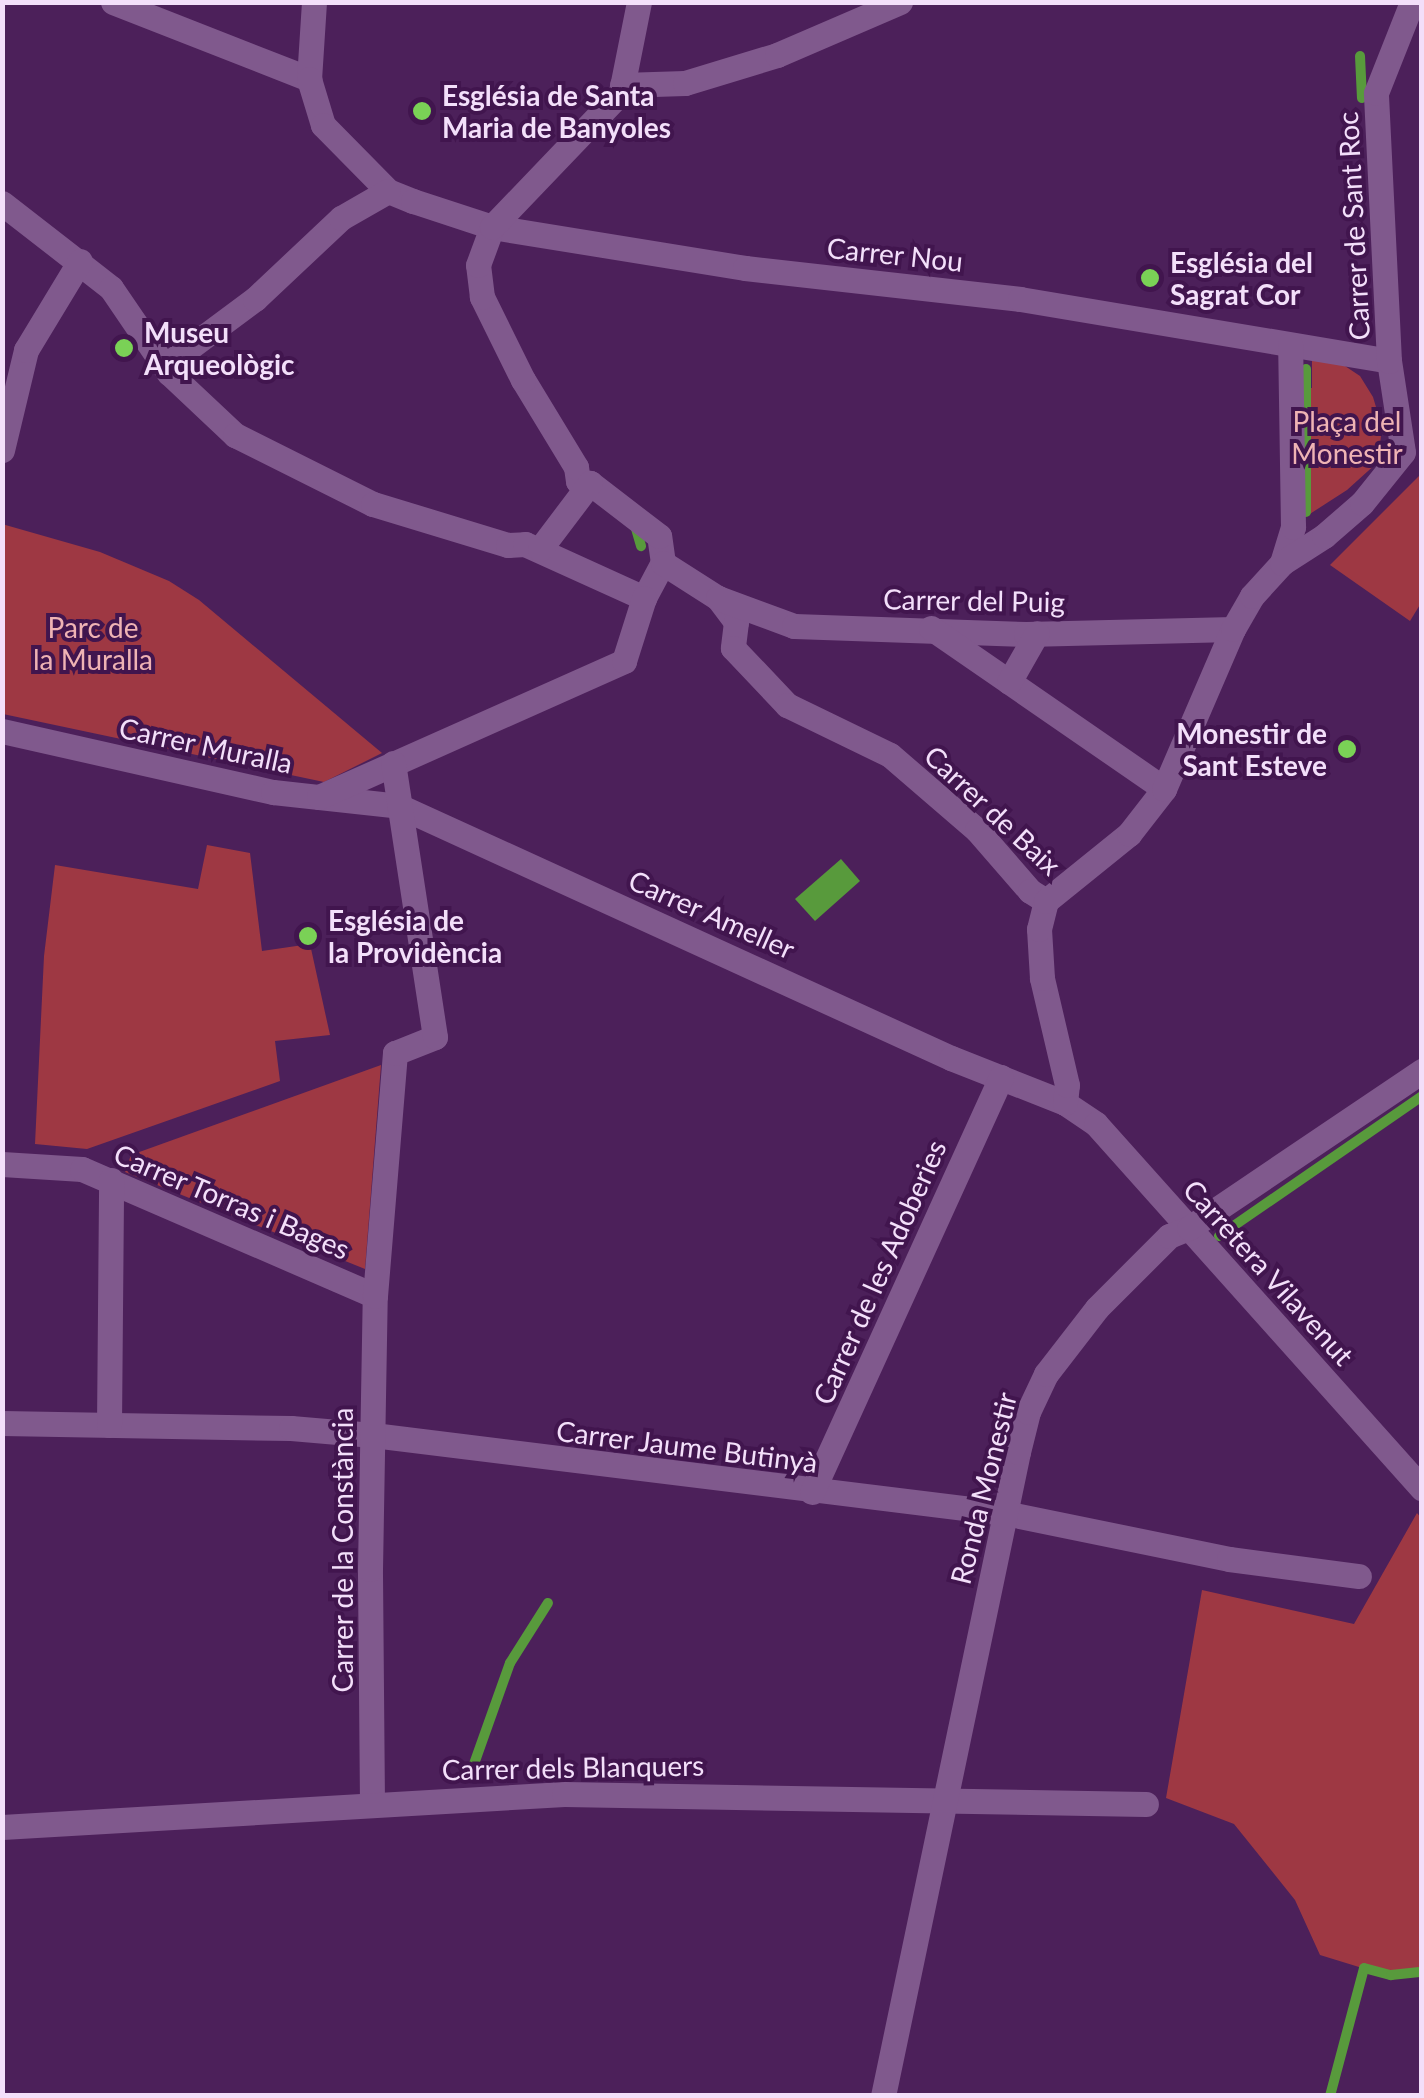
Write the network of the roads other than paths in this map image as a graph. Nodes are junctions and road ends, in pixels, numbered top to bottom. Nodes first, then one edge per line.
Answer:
1 (113, 2) edge
2 (314, 2) edge
3 (639, 2) edge
4 (900, 2) edge
5 (1412, 2) edge
6 (309, 80) junction
7 (622, 85) junction
8 (388, 191) junction
9 (2, 204) edge
10 (492, 228) junction
11 (80, 261) junction
12 (1290, 345) junction
13 (14, 347) edge
14 (1389, 362) junction
15 (166, 365) junction
16 (1409, 414) edge
17 (2, 450) edge
18 (583, 475) junction
19 (540, 549) junction
20 (663, 563) junction
21 (1282, 563) junction
22 (644, 598) junction
23 (718, 598) junction
24 (932, 628) junction
25 (1233, 629) junction
26 (1037, 633) junction
27 (1009, 682) junction
28 (2, 731) edge
29 (393, 762) junction
30 (1164, 789) junction
31 (319, 798) junction
32 (399, 806) junction
33 (1046, 901) junction
34 (1422, 1071) edge
35 (1000, 1077) junction
36 (1064, 1103) junction
37 (2, 1164) edge
38 (111, 1180) junction
39 (1189, 1228) junction
40 (376, 1296) junction
41 (2, 1423) edge
42 (109, 1425) junction
43 (372, 1435) junction
44 (1422, 1488) edge
45 (812, 1492) junction
46 (1005, 1513) junction
47 (1359, 1576) dead end
48 (944, 1799) junction
49 (372, 1804) junction
50 (1146, 1804) dead end
51 (2, 1827) edge
52 (883, 2096) edge

1 - 6 street
2 - 6 street
3 - 7 street
4 - 7 street
5 - 14 street, Carrer de Sant Roc
6 - 8 street
7 - 10 street
8 - 10 street, Carrer Nou
8 - 15 street
9 - 11 street
10 - 12 street, Carrer Nou
10 - 18 street
11 - 13 street
11 - 15 street
12 - 14 street
12 - 21 street
13 - 17 street
14 - 16 street, Carrer de Sant Roc
15 - 19 street
16 - 21 street, Carrer de Sant Roc
18 - 19 street
18 - 20 street
19 - 22 street
20 - 22 street
20 - 23 street
21 - 25 street
22 - 29 street
23 - 24 street, Carrer del Puig
23 - 33 street, Carrer de Baix
24 - 26 street, Carrer del Puig
24 - 27 street
25 - 26 street, Carrer del Puig
25 - 30 street
26 - 27 street
27 - 30 street
28 - 31 street, Carrer Muralla
29 - 31 street
29 - 32 street
30 - 33 street
31 - 32 street, Carrer Muralla
32 - 35 street, Carrer Ameller
32 - 40 street, Carrer de la Constància
33 - 36 street, Carrer de Baix
34 - 39 street, Ronda Monestir
35 - 36 street, Carrer Ameller
35 - 45 street, Carrer de les Adoberies
36 - 39 street, Carretera Vilavenut
37 - 38 street, Carrer Torras i Bages
38 - 40 street, Carrer Torras i Bages
38 - 42 street
39 - 44 street, Carretera Vilavenut
39 - 46 street, Ronda Monestir
40 - 43 street, Carrer de la Constància
41 - 42 street, Carrer Jaume Butinyà
42 - 43 street, Carrer Jaume Butinyà
43 - 45 street, Carrer Jaume Butinyà
43 - 49 street, Carrer de la Constància
45 - 46 street, Carrer Jaume Butinyà
46 - 47 street, Carrer Jaume Butinyà
46 - 48 street, Ronda Monestir
48 - 49 street, Carrer dels Blanquers
48 - 50 street, Carrer dels Blanquers
48 - 52 street, Ronda Monestir
49 - 51 street, Carrer dels Blanquers

